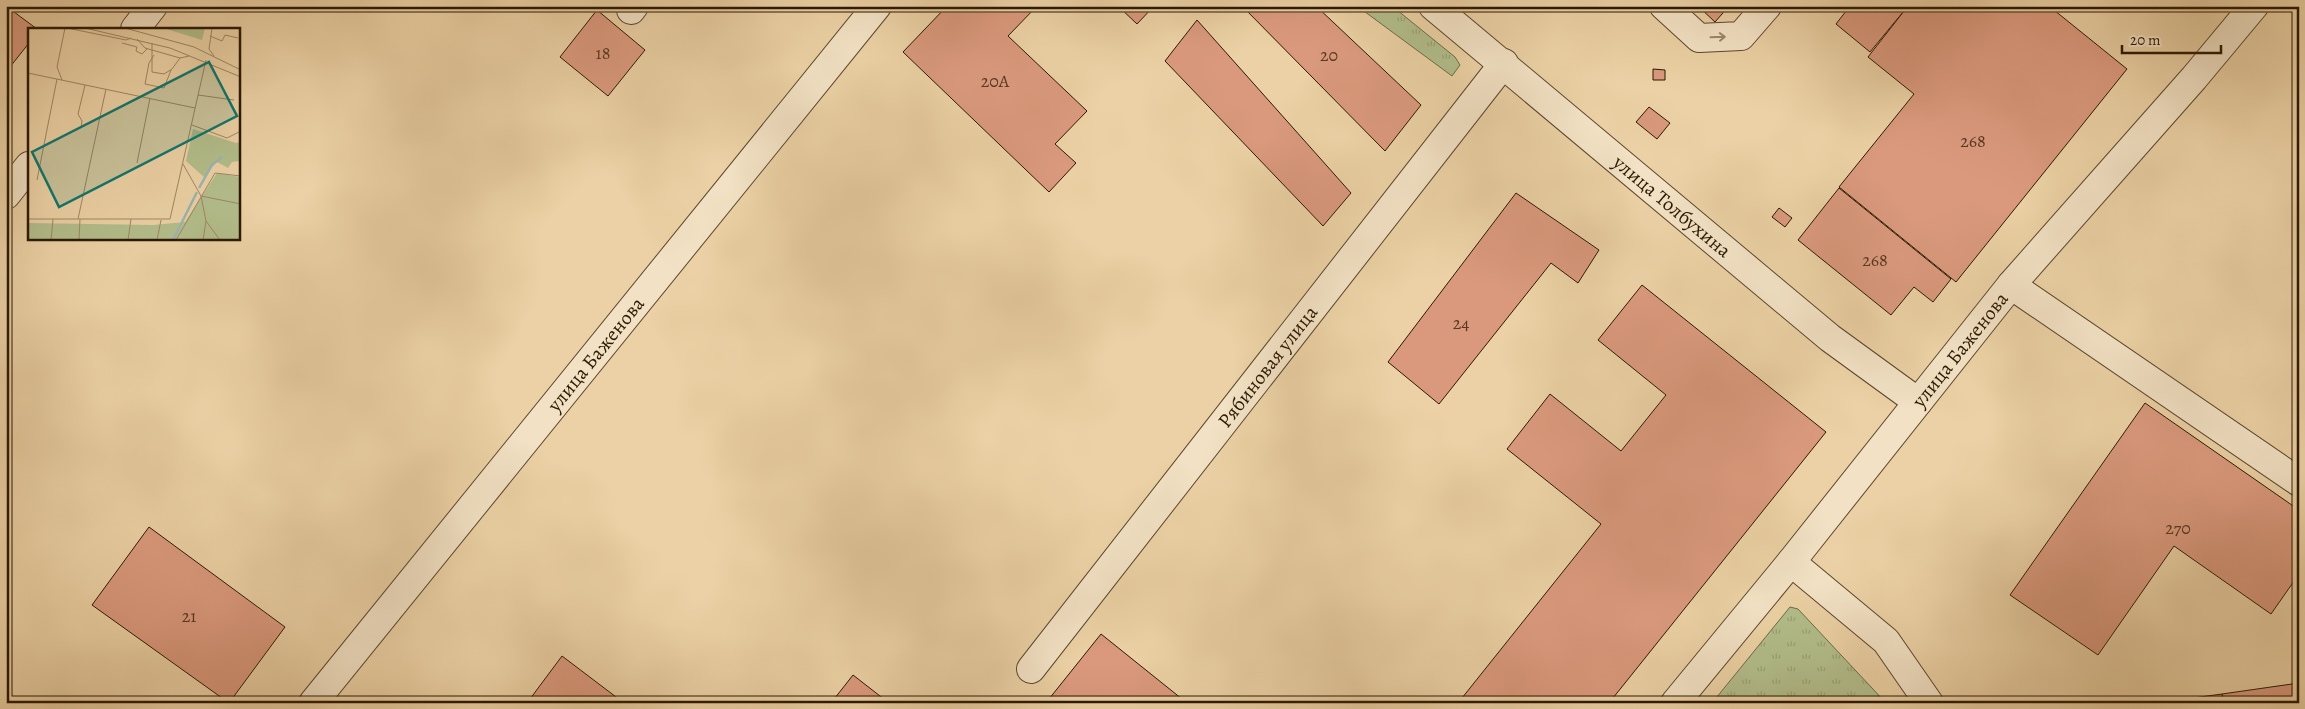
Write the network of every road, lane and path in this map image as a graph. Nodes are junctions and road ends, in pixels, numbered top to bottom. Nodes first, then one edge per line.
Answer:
1 (153, 6) edge
2 (877, 6) edge
3 (1433, 6) edge
4 (1664, 6) edge
5 (1767, 6) edge
6 (2254, 6) edge
7 (136, 28) edge
8 (1504, 64) junction
9 (28, 167) edge
10 (6, 195) edge
11 (2011, 285) junction
12 (1918, 402) junction
13 (2299, 482) edge
14 (1791, 562) junction
15 (1031, 669) dead end
16 (313, 703) edge
17 (1675, 703) edge
18 (1929, 703) edge

1 - 7 street
2 - 16 street, улица Баженова
3 - 8 street, улица Толбухина
4 -> 5 street
6 - 11 street, улица Баженова
8 - 12 street, улица Толбухина
8 - 15 street, Рябиновая улица
9 - 10 street
11 - 12 street, улица Баженова
11 - 13 street
12 - 14 street, улица Баженова
14 - 17 street, улица Баженова
14 - 18 street

